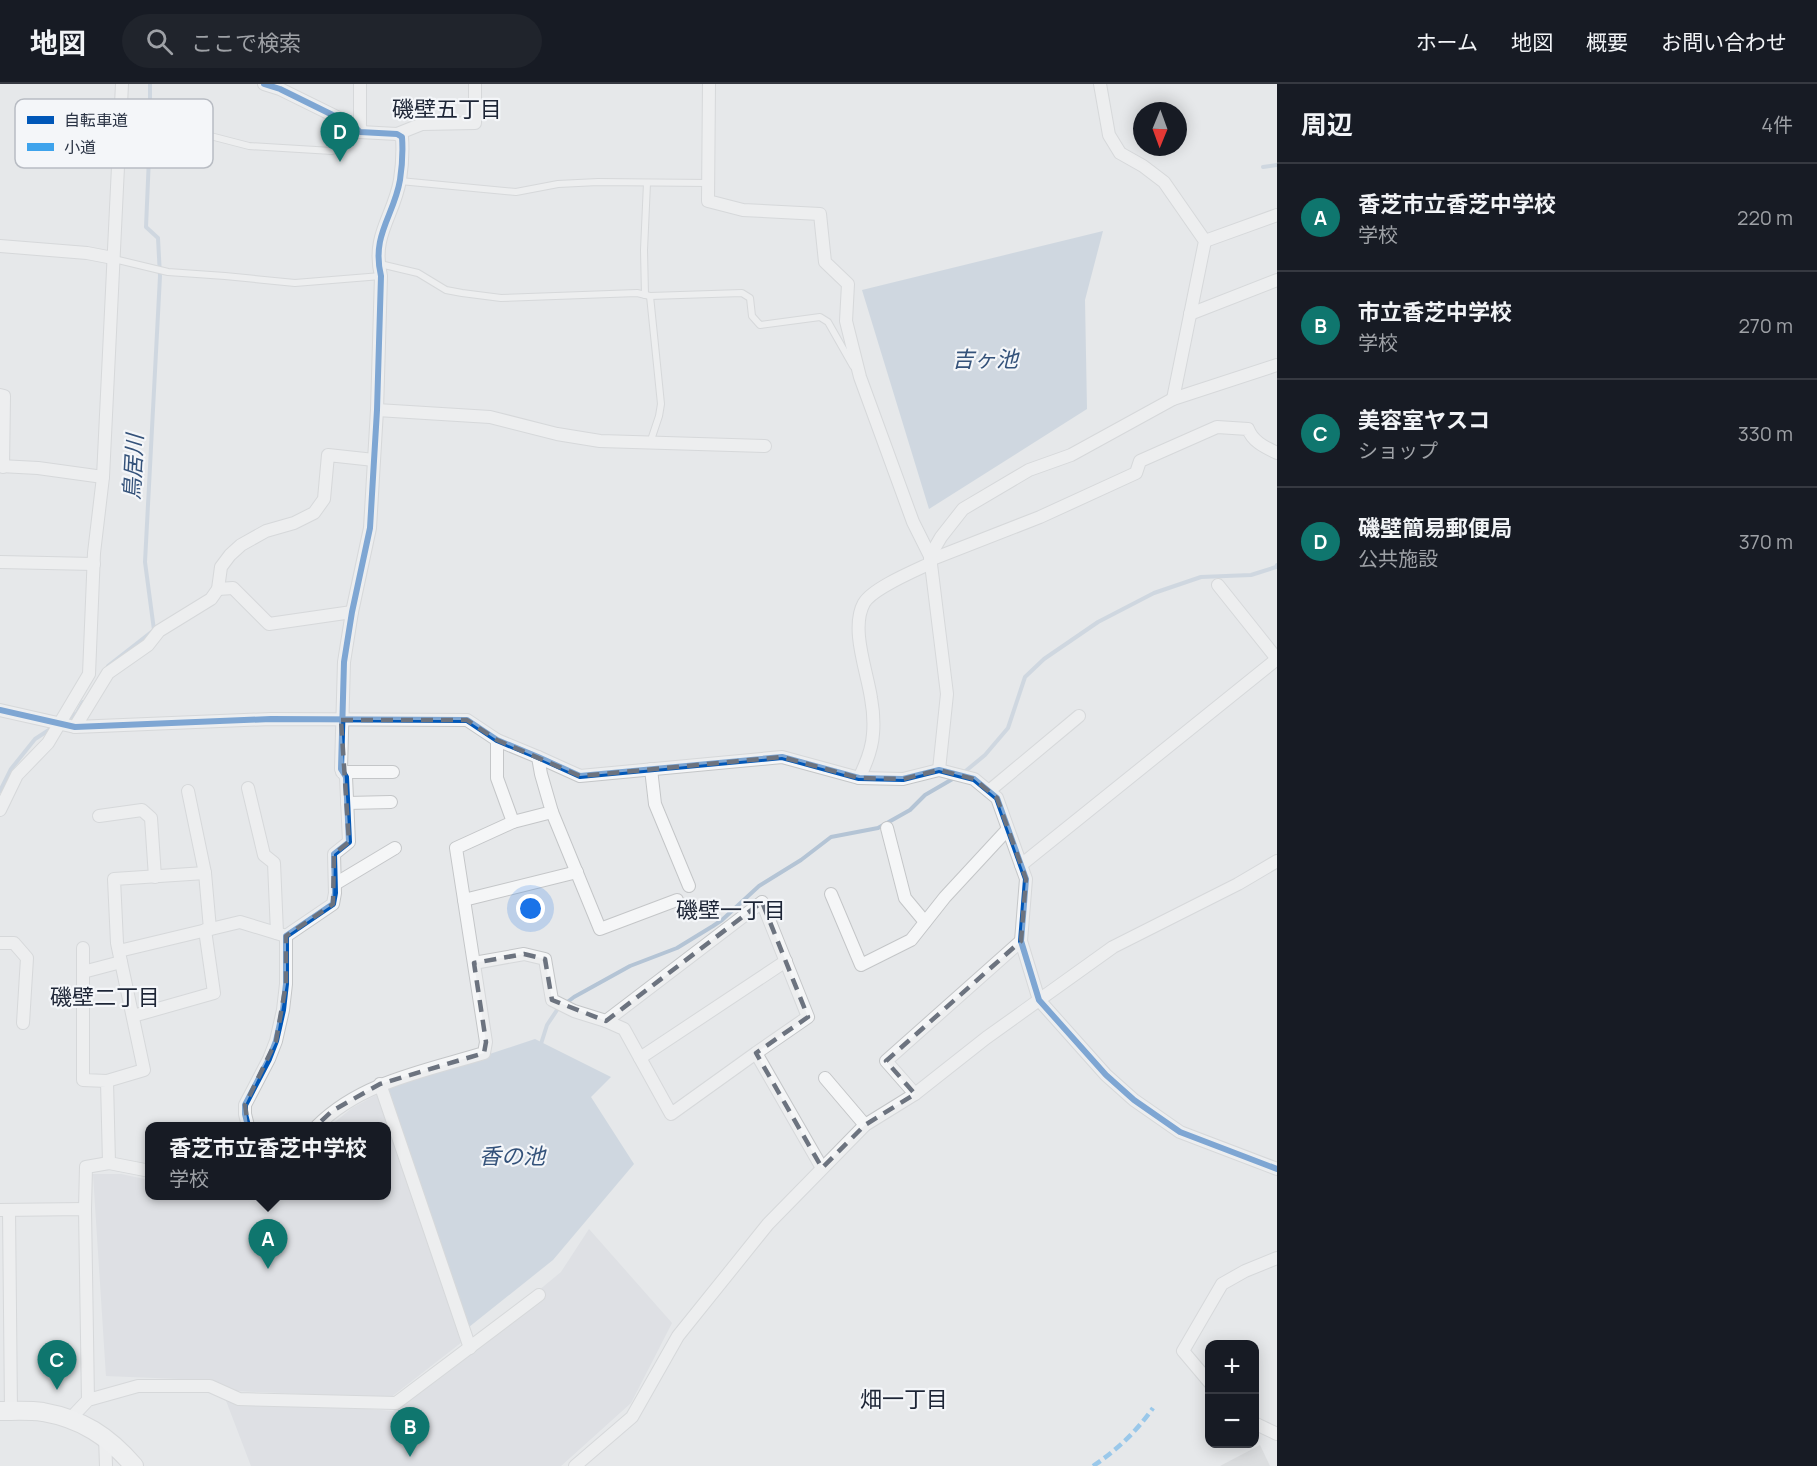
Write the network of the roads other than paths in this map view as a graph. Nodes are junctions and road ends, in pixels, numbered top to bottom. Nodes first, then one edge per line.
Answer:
1 (122, 84) edge
2 (264, 84) edge
3 (360, 84) edge
4 (475, 84) edge
5 (709, 84) edge
6 (1100, 84) edge
7 (121, 99) edge
8 (360, 132) junction
9 (397, 134) junction
10 (213, 137) edge
11 (118, 168) edge
12 (400, 181) junction
13 (647, 183) junction
14 (708, 183) junction
15 (1276, 216) edge
16 (1205, 241) junction
17 (0, 246) edge
18 (113, 258) junction
19 (380, 270) junction
20 (1277, 280) edge
21 (647, 295) junction
22 (1190, 314) junction
23 (1277, 365) edge
24 (860, 377) junction
25 (0, 395) edge
26 (1173, 399) junction
27 (377, 411) junction
28 (650, 443) junction
29 (765, 446) dead end
30 (1277, 453) edge
31 (374, 460) junction
32 (1, 466) edge
33 (103, 477) junction
34 (930, 560) junction
35 (0, 562) edge
36 (94, 564) junction
37 (1218, 585) dead end
38 (218, 589) junction
39 (352, 612) junction
40 (1277, 659) edge
41 (0, 710) edge
42 (1078, 716) dead end
43 (341, 720) junction
44 (59, 724) junction
45 (75, 727) junction
46 (497, 740) junction
47 (538, 757) junction
48 (651, 769) junction
49 (939, 770) junction
50 (342, 771) junction
51 (393, 772) dead end
52 (860, 778) junction
53 (248, 788) dead end
54 (188, 791) dead end
55 (988, 791) junction
56 (391, 802) dead end
57 (347, 803) junction
58 (0, 810) edge
59 (552, 812) junction
60 (99, 816) dead end
61 (513, 822) junction
62 (887, 828) dead end
63 (1007, 830) junction
64 (395, 848) dead end
65 (1277, 861) edge
66 (1021, 865) junction
67 (577, 872) junction
68 (205, 873) junction
69 (155, 877) junction
70 (335, 884) junction
71 (689, 886) dead end
72 (831, 894) dead end
73 (464, 900) junction
74 (677, 900) dead end
75 (925, 922) junction
76 (208, 930) junction
77 (282, 935) junction
78 (1021, 941) junction
79 (0, 943) edge
80 (83, 948) dead end
81 (120, 957) junction
82 (786, 961) junction
83 (474, 963) junction
84 (83, 972) junction
85 (1039, 1000) junction
86 (133, 1016) junction
87 (606, 1021) junction
88 (23, 1023) dead end
89 (756, 1053) junction
90 (640, 1058) junction
91 (825, 1078) dead end
92 (107, 1081) junction
93 (380, 1084) junction
94 (915, 1094) junction
95 (247, 1122) edge
96 (320, 1122) edge
97 (865, 1125) junction
98 (109, 1163) junction
99 (822, 1168) junction
100 (1277, 1169) edge
101 (145, 1170) edge
102 (85, 1209) junction
103 (5, 1210) edge
104 (1277, 1258) edge
105 (539, 1295) dead end
106 (470, 1348) junction
107 (1205, 1378) edge
108 (88, 1400) junction
109 (5, 1411) edge
110 (70, 1419) junction
111 (1259, 1425) edge
112 (1277, 1434) edge
113 (105, 1437) junction
114 (106, 1466) edge
115 (134, 1466) edge
116 (575, 1466) edge

1 - 7 street
2 - 8 street
3 - 8 street
4 - 9 street
5 - 14 street
6 - 16 street
8 - 9 street
8 - 10 lane
9 - 12 street
11 - 18 street
12 - 13 lane
12 - 19 street
13 - 14 lane
13 - 21 lane
14 - 24 street
15 - 16 street
16 - 22 street
17 - 18 street
18 - 19 lane
18 - 33 street
19 - 21 lane
19 - 27 street
20 - 22 street
21 - 24 lane
21 - 28 lane
22 - 26 street
23 - 26 street
24 - 34 street
25 - 32 street
26 - 34 street
27 - 28 street
27 - 31 street
28 - 29 street
30 - 34 street
31 - 38 street
31 - 39 street
32 - 33 street
33 - 36 street
34 - 49 street
34 - 52 street
35 - 36 street
36 - 44 street
37 - 40 street
38 - 39 street
38 - 45 street
39 - 43 street
40 - 66 street
41 - 44 street
42 - 55 street
43 - 45 street
43 - 46 street
43 - 50 street
44 - 45 street
44 - 58 street
46 - 47 street
46 - 61 street
47 - 48 street
47 - 59 street
48 - 52 street
48 - 71 street
49 - 52 street
49 - 55 street
50 - 51 street
50 - 57 street
53 - 77 street
54 - 68 street
55 - 63 street
56 - 57 street
57 - 70 street
59 - 61 street
59 - 67 street
60 - 69 street
61 - 73 street
62 - 75 street
63 - 66 street
63 - 75 street
64 - 70 street
65 - 85 street
66 - 78 street
67 - 73 street
67 - 74 street
68 - 69 street
68 - 76 street
69 - 81 street
70 - 77 street
72 - 75 street
73 - 83 street
76 - 77 street
76 - 81 street
76 - 86 street
77 - 95 street
78 - 85 street
78 - 94 street
79 - 88 street
80 - 84 street
81 - 84 street
81 - 86 street
82 - 87 street
82 - 89 street
82 - 90 street
83 - 87 street
83 - 93 street
84 - 92 street
85 - 94 street
85 - 100 street
86 - 92 street
87 - 90 street
89 - 90 street
89 - 99 street
91 - 97 street
92 - 98 street
93 - 96 street
93 - 106 street
94 - 97 street
97 - 99 street
98 - 101 street
98 - 102 street
99 - 116 street
102 - 103 street
102 - 108 street
103 - 109 street
104 - 107 street
105 - 106 street
106 - 108 street
108 - 110 street
109 - 110 street
110 - 113 street
111 - 112 street
113 - 114 street
113 - 115 street

